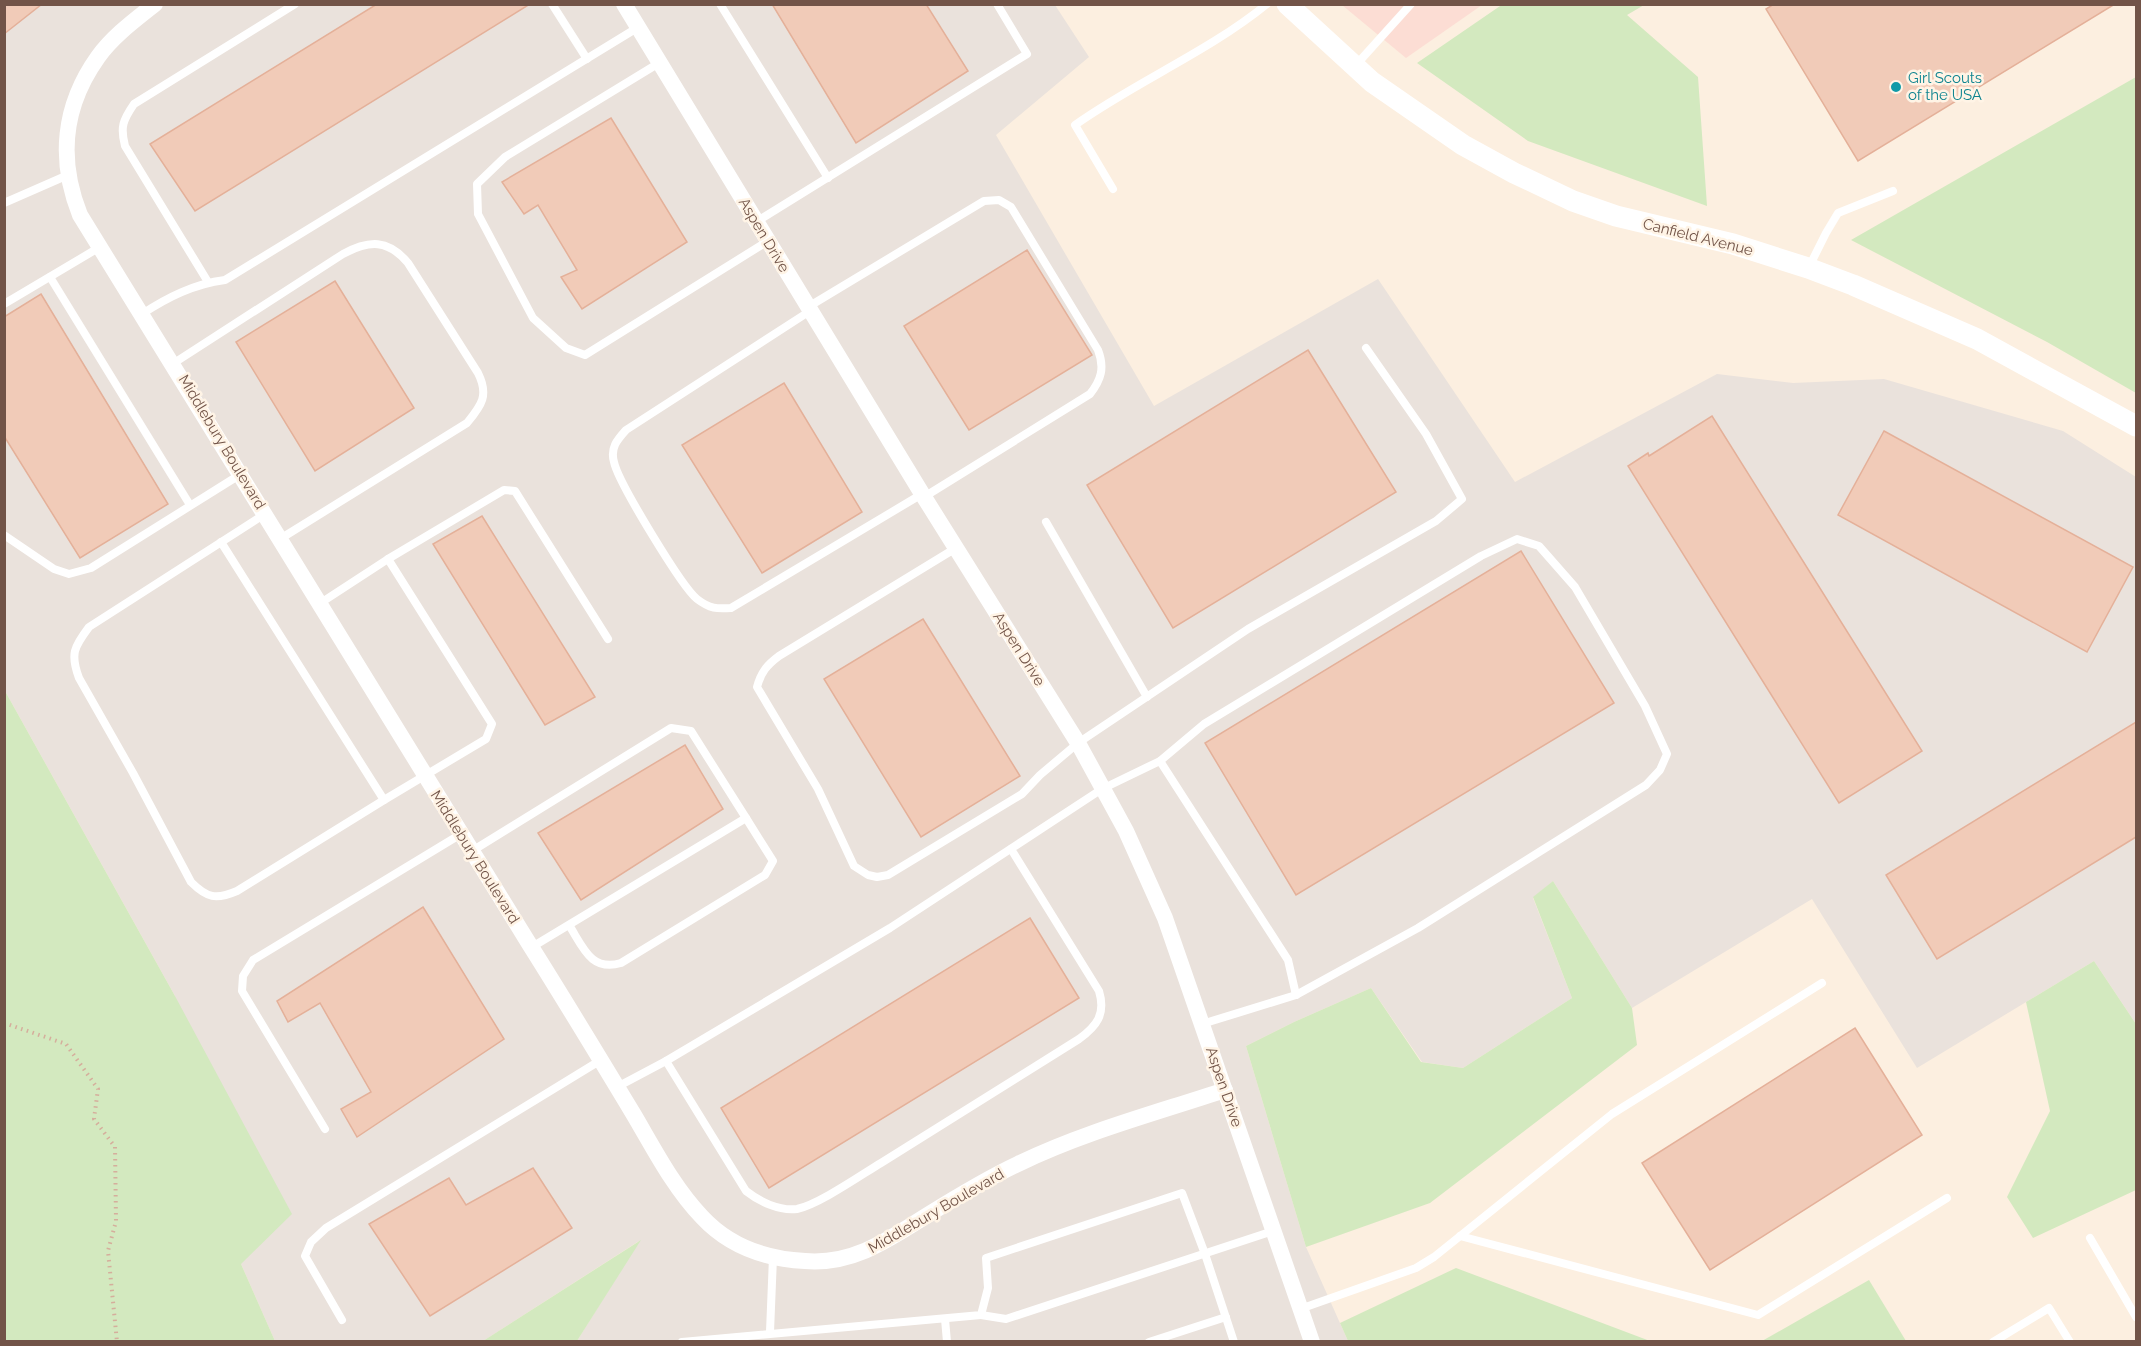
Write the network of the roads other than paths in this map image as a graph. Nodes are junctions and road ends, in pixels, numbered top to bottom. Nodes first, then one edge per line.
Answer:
1 (156, 4) edge
2 (295, 4) edge
3 (552, 4) edge
4 (624, 4) edge
5 (720, 4) edge
6 (997, 4) edge
7 (1267, 4) edge
8 (1287, 4) edge
9 (1411, 4) edge
10 (637, 28) junction
11 (587, 58) junction
12 (659, 63) junction
13 (1353, 67) junction
14 (68, 176) junction
15 (828, 178) junction
16 (1113, 189) dead end
17 (1893, 191) dead end
18 (4, 203) edge
19 (756, 222) junction
20 (768, 241) junction
21 (100, 247) junction
22 (1808, 268) junction
23 (50, 277) junction
24 (208, 282) junction
25 (4, 304) edge
26 (809, 309) junction
27 (142, 314) junction
28 (1366, 348) dead end
29 (174, 363) junction
30 (2136, 426) edge
31 (241, 474) junction
32 (923, 496) junction
33 (190, 506) junction
34 (265, 514) junction
35 (1046, 522) dead end
36 (4, 535) edge
37 (280, 539) junction
38 (221, 542) junction
39 (956, 548) junction
40 (388, 559) junction
41 (319, 604) junction
42 (608, 639) dead end
43 (1147, 697) junction
44 (1078, 743) junction
45 (1160, 761) junction
46 (424, 775) junction
47 (1102, 789) junction
48 (384, 800) junction
49 (746, 818) junction
50 (461, 834) junction
51 (1011, 849) junction
52 (472, 851) junction
53 (569, 925) junction
54 (532, 947) junction
55 (1822, 983) dead end
56 (1296, 995) junction
57 (1202, 1024) junction
58 (601, 1060) junction
59 (666, 1061) junction
60 (617, 1087) junction
61 (1225, 1090) junction
62 (325, 1129) dead end
63 (1947, 1198) dead end
64 (1273, 1231) junction
65 (1460, 1236) junction
66 (2090, 1238) dead end
67 (1205, 1254) junction
68 (773, 1257) junction
69 (1300, 1309) junction
70 (981, 1315) junction
71 (1226, 1317) junction
72 (2136, 1317) edge
73 (945, 1319) junction
74 (342, 1320) dead end
75 (770, 1332) junction
76 (682, 1341) edge
77 (947, 1341) edge
78 (1149, 1341) edge
79 (1234, 1341) edge
80 (1312, 1341) edge
81 (1992, 1341) edge
82 (2070, 1341) edge

1 - 14 street, Middlebury Boulevard
2 - 24 lane
3 - 11 lane
4 - 10 street, Aspen Drive
5 - 15 lane
6 - 15 lane
7 - 16 lane
8 - 13 street, Canfield Avenue
9 - 13 lane
10 - 11 lane
10 - 12 street, Aspen Drive
11 - 24 lane
12 - 19 street, Aspen Drive
12 - 20 lane
13 - 22 street, Canfield Avenue
14 - 18 lane
14 - 21 street, Middlebury Boulevard
15 - 19 lane
17 - 22 lane
19 - 20 street, Aspen Drive
20 - 26 street, Aspen Drive
21 - 23 lane
21 - 27 street, Middlebury Boulevard
22 - 30 street, Canfield Avenue
23 - 25 lane
23 - 33 lane
24 - 27 lane
26 - 32 street, Aspen Drive
26 - 32 lane
26 - 32 lane
27 - 29 street, Middlebury Boulevard
28 - 43 lane
29 - 31 street, Middlebury Boulevard
29 - 37 lane
31 - 33 lane
31 - 34 street, Middlebury Boulevard
32 - 39 street, Aspen Drive
33 - 36 lane
34 - 37 street, Middlebury Boulevard
34 - 38 lane
35 - 43 lane
37 - 41 street, Middlebury Boulevard
38 - 48 lane
38 - 48 lane
39 - 44 street, Aspen Drive
39 - 44 lane
40 - 41 lane
40 - 42 lane
40 - 46 lane
41 - 46 street, Middlebury Boulevard
43 - 44 lane
44 - 47 street, Aspen Drive
45 - 47 lane
45 - 56 lane
45 - 56 lane
46 - 48 lane
46 - 50 street, Middlebury Boulevard
47 - 51 lane
47 - 57 street, Aspen Drive
49 - 52 lane
49 - 53 lane
49 - 53 lane
50 - 52 street, Middlebury Boulevard
50 - 62 lane
51 - 59 lane
51 - 59 lane
52 - 54 street, Middlebury Boulevard
53 - 54 lane
54 - 58 street, Middlebury Boulevard
55 - 65 lane
56 - 57 lane
57 - 61 street, Aspen Drive
58 - 60 street, Middlebury Boulevard
58 - 74 lane
59 - 60 lane
60 - 68 street, Middlebury Boulevard
61 - 64 street, Aspen Drive
61 - 68 street, Middlebury Boulevard
63 - 65 lane
64 - 67 lane
64 - 69 street, Aspen Drive
65 - 69 lane
66 - 72 lane
67 - 70 lane
67 - 70 lane
67 - 71 lane
68 - 75 lane
69 - 80 street, Aspen Drive
70 - 73 lane
71 - 78 lane
71 - 79 lane
73 - 75 lane
73 - 77 lane
75 - 76 lane
81 - 82 lane

